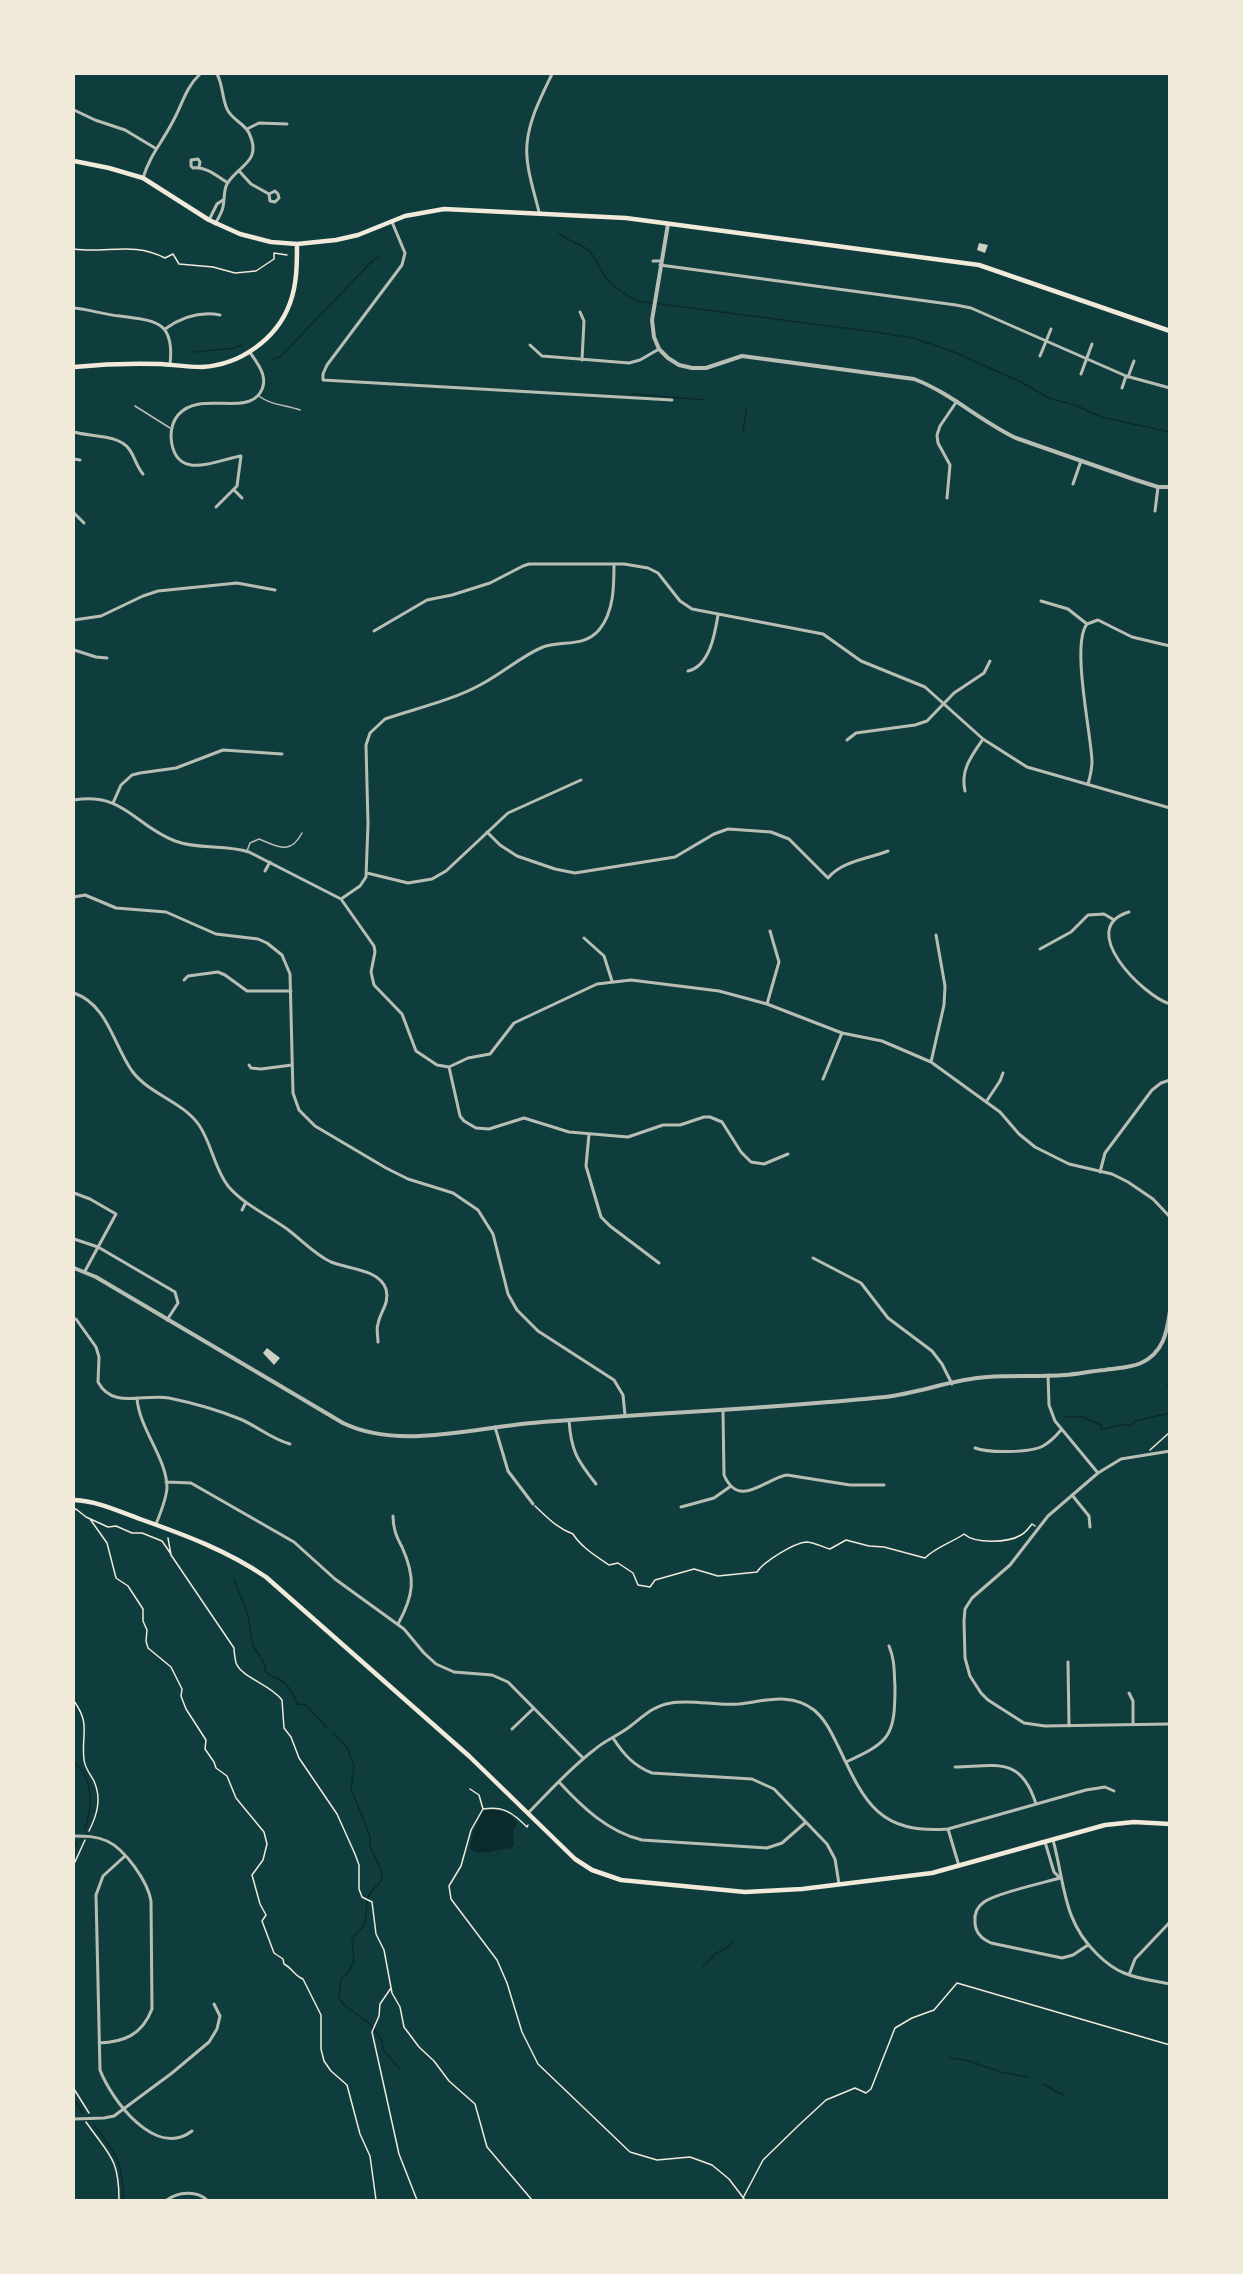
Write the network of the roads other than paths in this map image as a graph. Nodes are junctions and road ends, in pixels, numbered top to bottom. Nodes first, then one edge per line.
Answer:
1 (200, 74) edge
2 (217, 74) edge
3 (552, 74) edge
4 (74, 110) edge
5 (287, 124) dead end
6 (247, 129) junction
7 (155, 148) junction
8 (74, 161) edge
9 (199, 167) dead end
10 (240, 171) junction
11 (143, 178) junction
12 (228, 183) junction
13 (269, 194) dead end
14 (223, 200) junction
15 (539, 212) junction
16 (209, 220) junction
17 (392, 222) junction
18 (215, 224) junction
19 (668, 224) junction
20 (297, 244) junction
21 (653, 261) dead end
22 (660, 263) junction
23 (74, 308) edge
24 (580, 312) dead end
25 (220, 315) dead end
26 (165, 329) junction
27 (1051, 329) dead end
28 (1170, 331) edge
29 (1046, 340) junction
30 (1092, 344) dead end
31 (530, 345) dead end
32 (659, 348) junction
33 (249, 351) junction
34 (1040, 356) dead end
35 (1087, 358) junction
36 (582, 360) junction
37 (1134, 361) dead end
38 (170, 364) junction
39 (74, 368) edge
40 (1081, 374) dead end
41 (1127, 376) junction
42 (1122, 388) dead end
43 (1170, 388) edge
44 (258, 396) junction
45 (672, 400) dead end
46 (957, 401) junction
47 (135, 406) dead end
48 (300, 410) dead end
49 (172, 429) junction
50 (74, 432) edge
51 (74, 459) edge
52 (80, 460) dead end
53 (1081, 461) junction
54 (143, 474) dead end
55 (1073, 484) dead end
56 (1158, 487) junction
57 (1170, 488) edge
58 (234, 490) junction
59 (242, 498) dead end
60 (947, 498) dead end
61 (216, 507) dead end
62 (1155, 510) dead end
63 (75, 515) edge
64 (74, 521) edge
65 (84, 523) dead end
66 (614, 564) junction
67 (275, 590) dead end
68 (1041, 601) dead end
69 (718, 615) junction
70 (74, 620) edge
71 (1087, 624) junction
72 (374, 631) dead end
73 (1170, 646) edge
74 (74, 650) edge
75 (107, 658) dead end
76 (990, 661) dead end
77 (688, 670) dead end
78 (945, 703) junction
79 (983, 739) junction
80 (847, 740) dead end
81 (282, 754) dead end
82 (581, 780) dead end
83 (1088, 785) junction
84 (965, 791) dead end
85 (74, 800) edge
86 (113, 803) junction
87 (1170, 808) edge
88 (487, 832) junction
89 (302, 833) dead end
90 (247, 851) junction
91 (888, 851) dead end
92 (270, 862) junction
93 (265, 871) dead end
94 (367, 873) junction
95 (74, 897) edge
96 (341, 899) junction
97 (1129, 912) dead end
98 (1114, 920) junction
99 (770, 931) dead end
100 (936, 935) dead end
101 (584, 938) dead end
102 (1040, 949) dead end
103 (184, 980) dead end
104 (612, 981) junction
105 (291, 992) junction
106 (74, 993) edge
107 (767, 1004) junction
108 (1170, 1004) edge
109 (842, 1033) junction
110 (931, 1062) junction
111 (249, 1065) dead end
112 (292, 1065) junction
113 (449, 1067) junction
114 (1003, 1073) dead end
115 (823, 1079) dead end
116 (1170, 1080) edge
117 (986, 1102) junction
118 (589, 1134) junction
119 (788, 1154) dead end
120 (1100, 1172) junction
121 (74, 1193) edge
122 (246, 1202) junction
123 (242, 1210) dead end
124 (1170, 1218) edge
125 (74, 1239) edge
126 (98, 1247) junction
127 (813, 1258) dead end
128 (659, 1263) dead end
129 (74, 1268) edge
130 (85, 1271) junction
131 (1170, 1311) edge
132 (76, 1319) dead end
133 (167, 1320) junction
134 (378, 1342) dead end
135 (1048, 1376) junction
136 (952, 1383) junction
137 (137, 1398) junction
138 (723, 1411) junction
139 (625, 1415) junction
140 (569, 1420) junction
141 (495, 1427) junction
142 (1061, 1430) junction
143 (290, 1444) dead end
144 (975, 1448) dead end
145 (1170, 1450) edge
146 (1098, 1473) junction
147 (166, 1482) junction
148 (596, 1484) dead end
149 (884, 1485) dead end
150 (732, 1486) junction
151 (1072, 1495) junction
152 (74, 1500) edge
153 (532, 1504) road end
154 (681, 1508) dead end
155 (393, 1516) dead end
156 (156, 1525) junction
157 (1090, 1527) dead end
158 (398, 1624) junction
159 (889, 1646) dead end
160 (1068, 1662) dead end
161 (1129, 1693) dead end
162 (534, 1708) junction
163 (1133, 1724) junction
164 (1170, 1724) edge
165 (1069, 1726) junction
166 (512, 1729) dead end
167 (613, 1738) junction
168 (583, 1758) junction
169 (846, 1762) junction
170 (955, 1767) dead end
171 (559, 1782) junction
172 (1114, 1791) dead end
173 (1036, 1804) junction
174 (528, 1813) junction
175 (806, 1822) junction
176 (1170, 1824) edge
177 (948, 1829) junction
178 (74, 1836) edge
179 (1052, 1838) junction
180 (1044, 1841) junction
181 (125, 1856) junction
182 (959, 1866) junction
183 (1060, 1878) junction
184 (839, 1884) junction
185 (1170, 1922) edge
186 (1088, 1945) junction
187 (1129, 1975) junction
188 (1170, 1984) edge
189 (214, 2004) dead end
190 (99, 2043) junction
191 (125, 2109) junction
192 (74, 2119) edge
193 (192, 2131) dead end
194 (166, 2200) edge
195 (207, 2200) edge

1 - 7 street
2 - 6 street
3 - 15 street
4 - 7 street
5 - 6 street
6 - 10 street
7 - 11 street
8 - 11 main road
9 - 12 street
10 - 12 street
10 - 13 street
11 - 16 main road
12 - 14 street
14 - 16 street
14 - 18 street
15 - 17 main road
15 - 19 main road
16 - 18 main road
17 - 20 main road
17 - 45 street
18 - 20 main road
19 - 22 street
19 - 28 main road
20 - 33 main road
21 - 22 street
22 - 29 street
22 - 32 street
23 - 26 street
24 - 36 street
25 - 26 street
26 - 38 street
27 - 29 street
29 - 34 street
29 - 35 street
30 - 35 street
31 - 36 street
32 - 36 street
32 - 46 street
33 - 38 main road
33 - 44 street
35 - 40 street
35 - 41 street
37 - 41 street
38 - 39 main road
41 - 42 street
41 - 43 street
44 - 48 lane
44 - 49 street
46 - 53 street
46 - 60 street
47 - 49 lane
49 - 58 street
50 - 54 street
51 - 52 street
53 - 55 street
53 - 56 street
56 - 57 street
56 - 62 street
58 - 59 street
58 - 61 street
63 - 64 street
63 - 65 street
66 - 69 street
66 - 72 street
66 - 94 street
67 - 70 street
68 - 71 street
69 - 77 street
69 - 78 street
71 - 73 street
71 - 83 street
74 - 75 street
76 - 78 street
78 - 79 street
78 - 80 street
79 - 83 street
79 - 84 street
81 - 86 street
82 - 88 street
83 - 87 street
85 - 86 street
86 - 90 street
88 - 91 street
88 - 94 street
89 - 90 lane
90 - 92 street
92 - 93 street
92 - 96 street
94 - 96 street
95 - 105 street
96 - 113 street
97 - 98 street
98 - 102 street
98 - 108 street
99 - 107 street
100 - 110 street
101 - 104 street
103 - 105 street
104 - 107 street
104 - 113 street
105 - 112 street
106 - 122 street
107 - 109 street
109 - 110 street
109 - 115 street
110 - 117 street
111 - 112 street
112 - 139 street
113 - 118 street
114 - 117 street
116 - 120 street
117 - 120 street
118 - 119 street
118 - 128 street
120 - 124 street
121 - 126 street
122 - 123 street
122 - 134 street
125 - 126 street
126 - 130 street
126 - 133 street
127 - 136 street
129 - 130 street
130 - 133 street
131 - 135 street
132 - 137 street
133 - 141 street
135 - 136 street
135 - 142 street
136 - 138 street
137 - 143 street
137 - 147 street
138 - 139 street
138 - 150 street
139 - 140 street
140 - 141 street
140 - 148 street
141 - 153 street
142 - 144 street
142 - 146 street
145 - 146 street
146 - 151 street
147 - 156 street
147 - 158 street
149 - 150 street
150 - 154 street
151 - 157 street
151 - 165 street
152 - 156 main road
155 - 158 street
156 - 174 main road
158 - 162 street
159 - 169 street
160 - 165 street
161 - 163 street
162 - 166 street
162 - 168 street
163 - 164 street
163 - 165 street
167 - 168 street
167 - 169 street
167 - 175 street
168 - 171 street
169 - 177 street
170 - 173 street
171 - 174 street
171 - 175 street
172 - 173 street
173 - 177 street
174 - 184 main road
175 - 184 street
176 - 179 main road
177 - 182 street
178 - 181 street
179 - 180 main road
179 - 183 street
180 - 182 main road
180 - 183 street
181 - 190 street
181 - 190 street
182 - 184 main road
183 - 186 street
183 - 186 street
185 - 187 street
186 - 187 street
187 - 188 street
189 - 191 street
190 - 191 street
191 - 192 street
191 - 193 street
194 - 195 street

